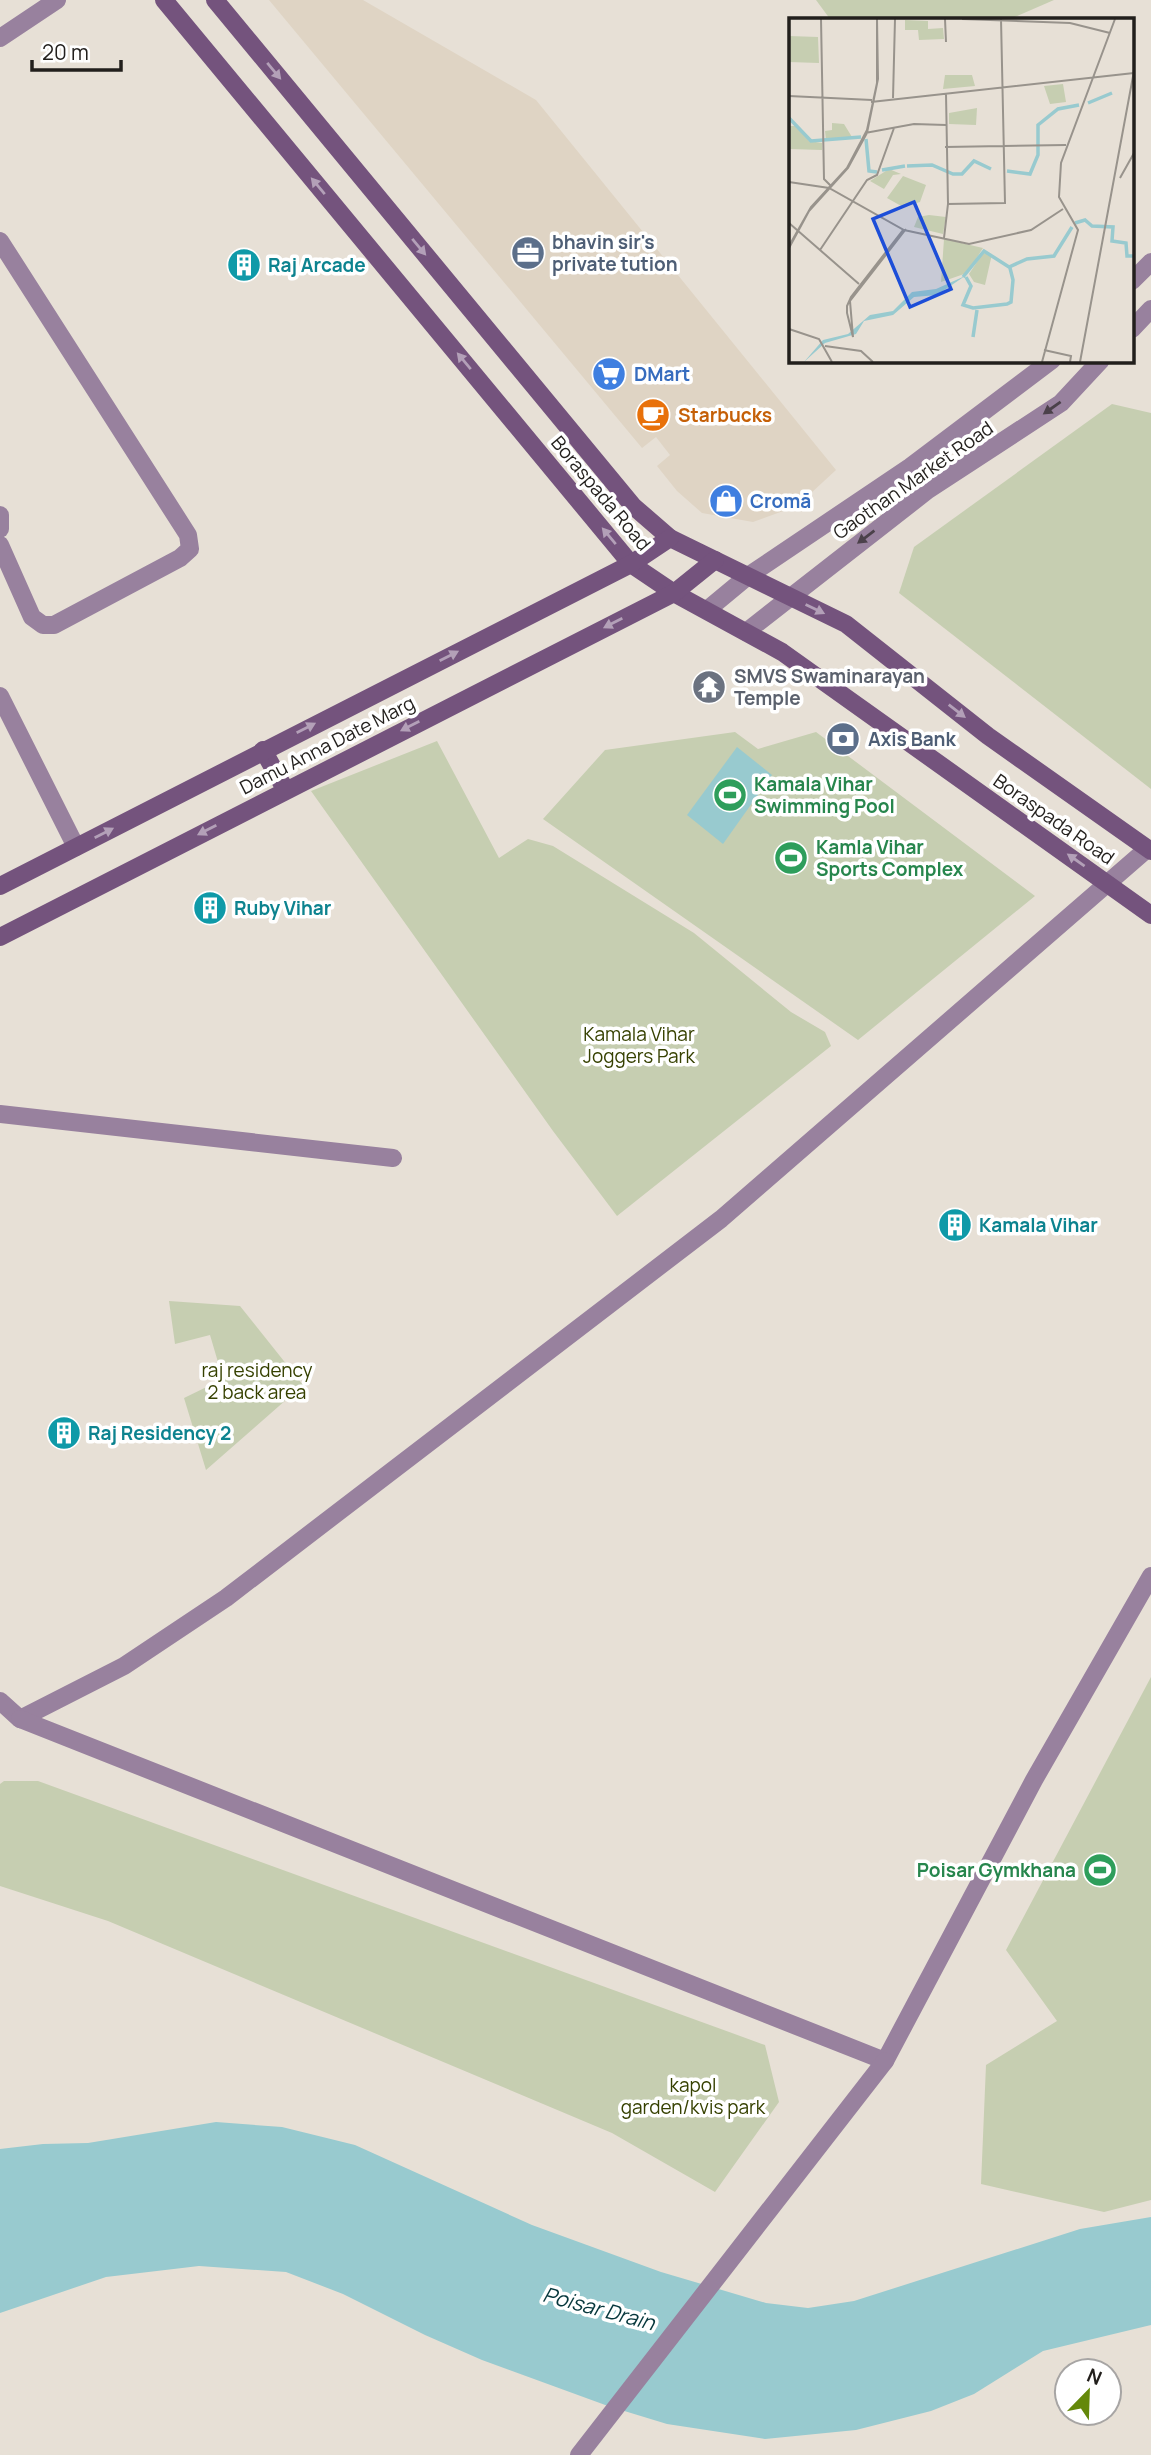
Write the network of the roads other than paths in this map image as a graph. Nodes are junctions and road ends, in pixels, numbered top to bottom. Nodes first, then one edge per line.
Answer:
1 (57, 0) edge
2 (164, 0) edge
3 (215, 0) edge
4 (0, 38) edge
5 (0, 240) edge
6 (1151, 262) edge
7 (1134, 280) edge
8 (1049, 362) edge
9 (1099, 362) edge
10 (933, 450) junction
11 (952, 474) junction
12 (0, 516) edge
13 (0, 529) edge
14 (670, 538) junction
15 (0, 545) edge
16 (715, 560) junction
17 (631, 564) junction
18 (748, 576) junction
19 (674, 593) junction
20 (789, 596) junction
21 (707, 610) junction
22 (746, 632) junction
23 (0, 696) edge
24 (263, 750) junction
25 (285, 789) junction
26 (76, 847) junction
27 (1149, 850) edge
28 (1107, 882) junction
29 (0, 886) edge
30 (1151, 915) edge
31 (0, 937) edge
32 (0, 1114) edge
33 (393, 1158) dead end
34 (1151, 1576) edge
35 (0, 1701) edge
36 (20, 1719) junction
37 (886, 2061) junction
38 (579, 2455) edge

1 - 4 street
17 -> 2 main road, Boraspada Road
3 -> 14 main road, Boraspada Road
5 - 15 street
6 - 7 street
8 - 10 street, Gaothan Market Road
9 -> 11 street, Gaothan Market Road
10 - 11 street
10 - 18 street, Gaothan Market Road
11 -> 20 street, Gaothan Market Road
12 - 13 street
14 - 16 main road, Boraspada Road
14 - 17 main road, Damu Anna Date Marg
16 - 18 main road, Boraspada Road
16 - 19 main road
17 - 19 main road, Boraspada Road
24 -> 17 main road, Damu Anna Date Marg
18 - 20 main road, Boraspada Road
18 - 21 street, Gaothan Market Road
19 - 21 main road, Boraspada Road
19 -> 25 main road, Damu Anna Date Marg
20 - 22 street, Gaothan Market Road
20 -> 27 main road, Boraspada Road
21 - 22 main road, Boraspada Road
28 -> 22 main road, Boraspada Road
23 - 26 street
24 - 25 main road
26 -> 24 main road, Damu Anna Date Marg
25 -> 31 main road, Damu Anna Date Marg
26 - 29 main road, Damu Anna Date Marg
27 - 28 street
28 - 30 main road, Boraspada Road
28 - 36 street
32 - 33 street
34 - 37 street
35 - 36 street
36 - 37 street
37 - 38 street

